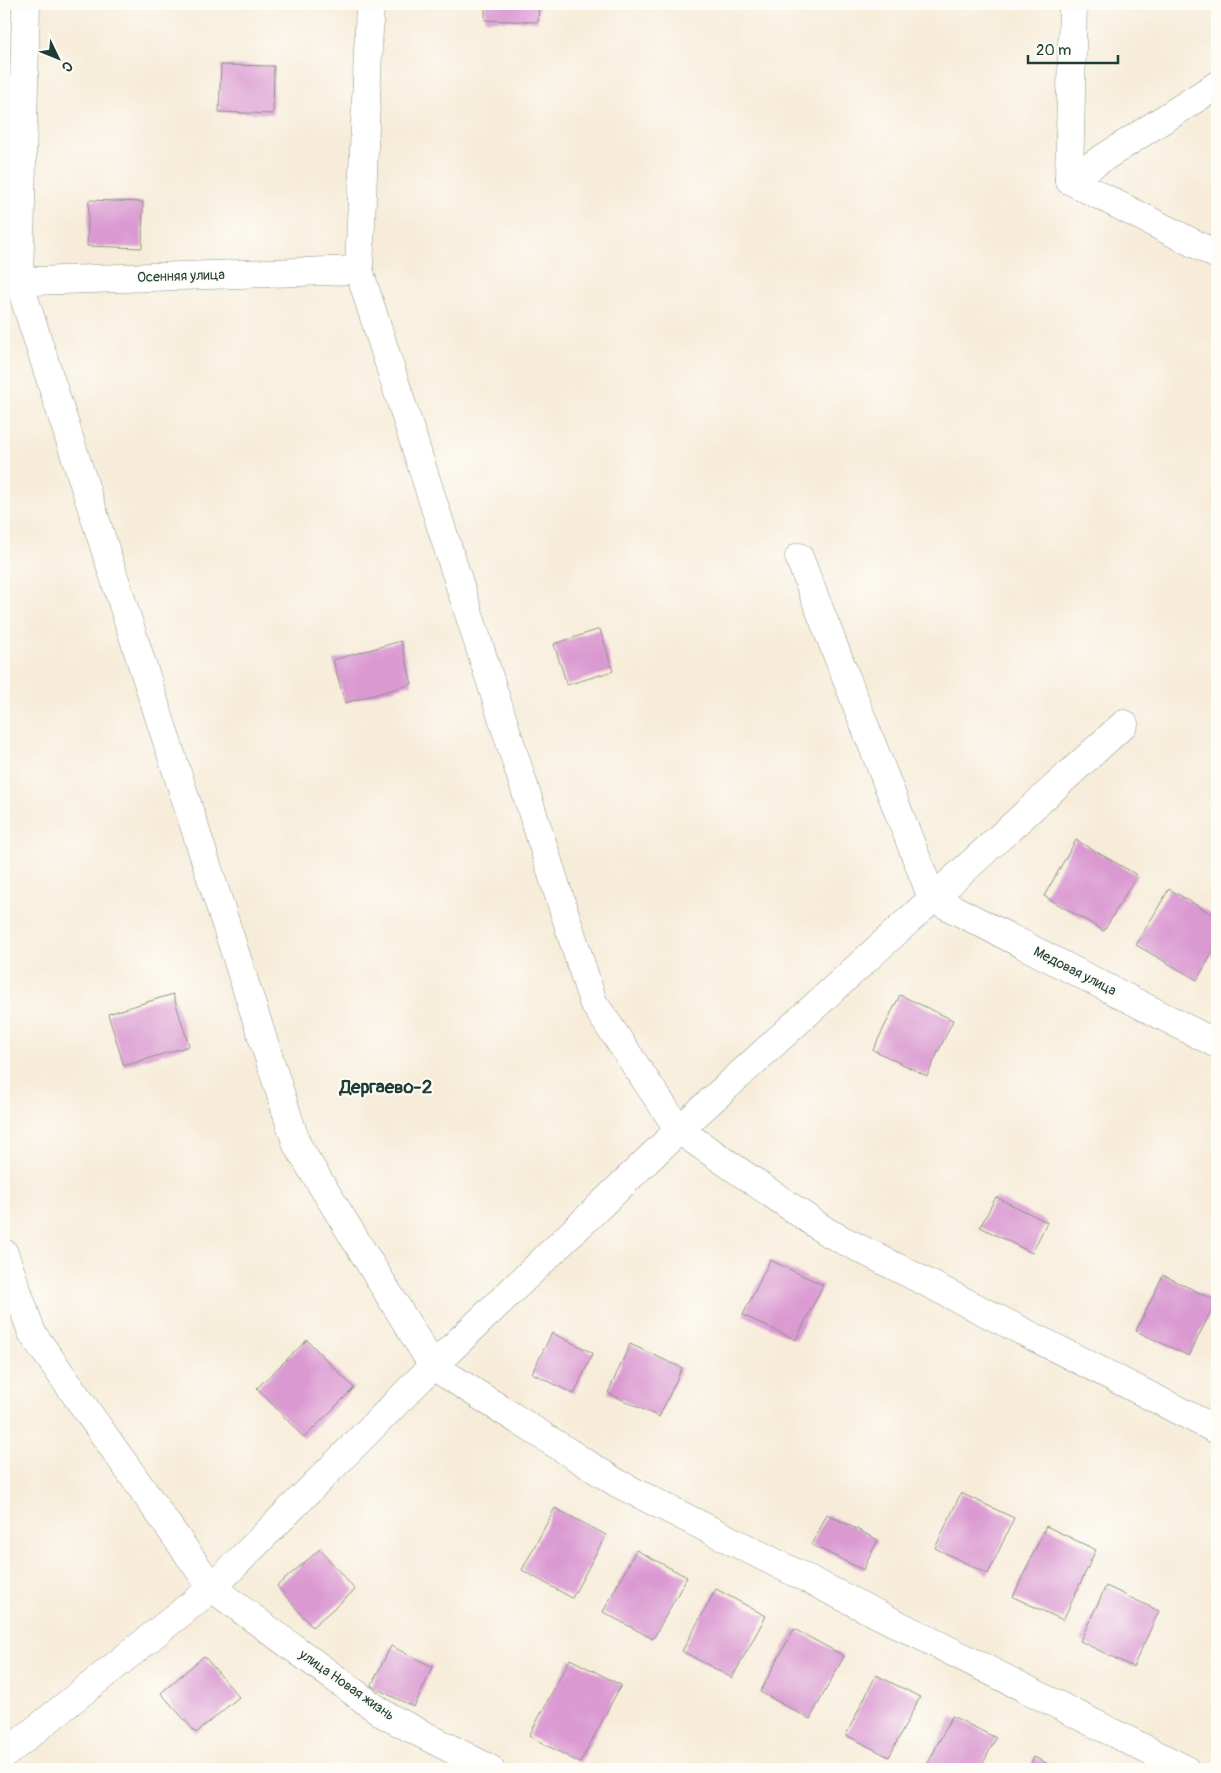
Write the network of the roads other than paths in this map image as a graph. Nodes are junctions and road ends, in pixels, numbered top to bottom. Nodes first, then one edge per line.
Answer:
1 (26, 4) edge
2 (370, 4) edge
3 (1073, 4) edge
4 (1217, 85) edge
5 (1069, 180) junction
6 (1217, 254) edge
7 (359, 270) junction
8 (11, 282) edge
9 (799, 557) dead end
10 (1124, 724) dead end
11 (932, 898) junction
12 (1217, 1044) edge
13 (679, 1130) junction
14 (4, 1253) edge
15 (433, 1366) junction
16 (1217, 1430) edge
17 (212, 1588) junction
18 (4, 1755) edge
19 (490, 1769) edge
20 (1186, 1769) edge

1 - 8 street
2 - 7 street
3 - 5 street
4 - 5 street
5 - 6 street
7 - 8 street, Осенняя улица
7 - 13 street
8 - 15 street
9 - 11 street
10 - 11 street
11 - 12 street, Медовая улица
11 - 13 street
13 - 15 street
13 - 16 street
14 - 17 street, улица Новая жизнь
15 - 17 street
15 - 20 street
17 - 18 street
17 - 19 street, улица Новая жизнь

